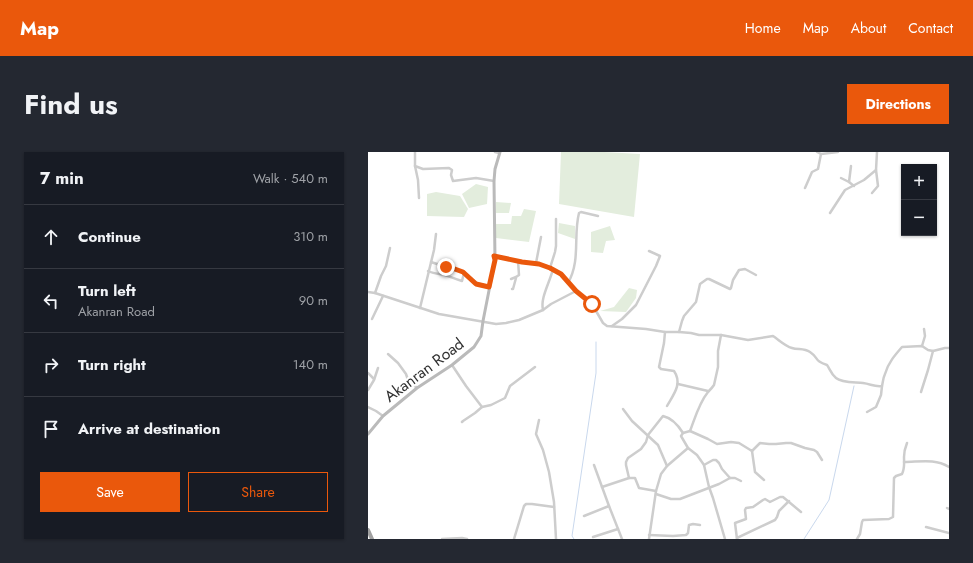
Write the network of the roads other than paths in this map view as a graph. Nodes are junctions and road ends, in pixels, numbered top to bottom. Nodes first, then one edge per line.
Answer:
1 (415, 152) edge
2 (498, 152) edge
3 (817, 152) edge
4 (838, 152) edge
5 (877, 152) edge
6 (822, 154) junction
7 (415, 166) junction
8 (851, 166) dead end
9 (876, 170) junction
10 (841, 178) dead end
11 (494, 181) junction
12 (849, 182) junction
13 (854, 186) junction
14 (805, 188) dead end
15 (872, 193) dead end
16 (419, 198) dead end
17 (830, 213) dead end
18 (598, 216) dead end
19 (556, 219) dead end
20 (436, 234) dead end
21 (541, 237) dead end
22 (390, 248) dead end
23 (649, 251) dead end
24 (494, 256) junction
25 (518, 261) junction
26 (431, 262) junction
27 (536, 263) junction
28 (551, 269) junction
29 (428, 271) junction
30 (464, 273) junction
31 (756, 275) dead end
32 (516, 277) junction
33 (511, 279) dead end
34 (568, 283) junction
35 (489, 287) junction
36 (512, 289) dead end
37 (576, 291) junction
38 (368, 292) edge
39 (375, 293) junction
40 (383, 296) junction
41 (420, 308) junction
42 (543, 310) junction
43 (372, 319) dead end
44 (482, 321) junction
45 (611, 326) junction
46 (924, 329) dead end
47 (665, 332) junction
48 (679, 332) junction
49 (721, 334) junction
50 (922, 346) junction
51 (949, 348) edge
52 (933, 351) junction
53 (388, 354) dead end
54 (452, 365) junction
55 (535, 367) dead end
56 (378, 368) dead end
57 (368, 373) edge
58 (374, 379) junction
59 (678, 384) junction
60 (882, 386) junction
61 (417, 388) junction
62 (368, 390) edge
63 (708, 391) junction
64 (921, 392) dead end
65 (667, 406) dead end
66 (368, 407) edge
67 (482, 407) junction
68 (623, 409) dead end
69 (867, 412) dead end
70 (383, 416) junction
71 (539, 420) dead end
72 (462, 422) dead end
73 (690, 431) junction
74 (683, 433) junction
75 (368, 434) edge
76 (648, 436) junction
77 (906, 443) dead end
78 (688, 448) junction
79 (752, 451) junction
80 (822, 460) dead end
81 (904, 462) junction
82 (594, 465) dead end
83 (704, 465) junction
84 (667, 466) junction
85 (949, 467) edge
86 (629, 478) junction
87 (730, 478) junction
88 (764, 480) dead end
89 (741, 481) dead end
90 (602, 487) junction
91 (709, 487) junction
92 (656, 493) junction
93 (789, 501) junction
94 (609, 506) junction
95 (554, 507) junction
96 (801, 512) dead end
97 (584, 516) dead end
98 (700, 524) dead end
99 (926, 527) dead end
100 (618, 529) junction
101 (368, 530) edge
102 (949, 534) edge
103 (593, 537) dead end
104 (649, 537) edge
105 (372, 539) edge
106 (442, 539) edge
107 (467, 539) edge
108 (514, 539) edge
109 (556, 539) edge
110 (622, 539) edge
111 (724, 539) edge
112 (737, 539) edge
113 (857, 539) edge

1 - 7 street
2 - 11 main road, Akanran Road
3 - 6 street
4 - 6 street
5 - 9 street
6 - 14 street
7 - 11 street
7 - 16 street
8 - 12 street
9 - 13 street
9 - 15 street
10 - 12 street
11 - 24 main road, Akanran Road
12 - 13 street
13 - 17 street
18 - 34 street
19 - 28 street
20 - 26 street
21 - 27 street
22 - 39 street
23 - 45 street
24 - 25 street
24 - 35 main road, Akanran Road
25 - 27 street
25 - 32 street
26 - 29 street
26 - 30 street
27 - 28 street
28 - 34 street
28 - 42 street
29 - 30 street
29 - 41 street
30 - 35 street
31 - 48 street
32 - 33 street
32 - 36 street
34 - 37 street
35 - 44 main road, Akanran Road
37 - 42 street
37 - 45 street
38 - 39 street
39 - 40 street
40 - 41 street
40 - 43 street
41 - 44 street
42 - 44 street
44 - 54 main road, Akanran Road
45 - 47 street
46 - 50 street
47 - 48 street
47 - 59 street
48 - 49 street
49 - 60 street
49 - 63 street
50 - 52 street
50 - 60 street
51 - 52 street
52 - 64 street
53 - 61 street
54 - 61 main road, Akanran Road
54 - 67 street
55 - 67 street
56 - 58 street
57 - 58 street
58 - 62 street
59 - 63 street
59 - 65 street
60 - 69 street
61 - 70 main road, Akanran Road
63 - 73 street
66 - 70 street
67 - 72 street
68 - 76 street
70 - 75 main road, Akanran Road
71 - 95 street
73 - 74 street
73 - 79 street
74 - 76 street
74 - 78 street
76 - 84 street
76 - 86 street
77 - 81 street
78 - 83 street
78 - 84 street
79 - 80 street
79 - 88 street
81 - 85 street
81 - 113 street
82 - 90 street
83 - 87 street
83 - 91 street
84 - 92 street
86 - 90 street
86 - 92 street
87 - 89 street
87 - 91 street
90 - 94 street
91 - 92 street
91 - 111 street
92 - 104 street
93 - 96 street
93 - 112 street
93 - 112 street
94 - 97 street
94 - 100 street
95 - 108 street
95 - 109 street
98 - 104 street
99 - 102 street
100 - 103 street
100 - 110 street
101 - 105 highway
106 - 107 street

